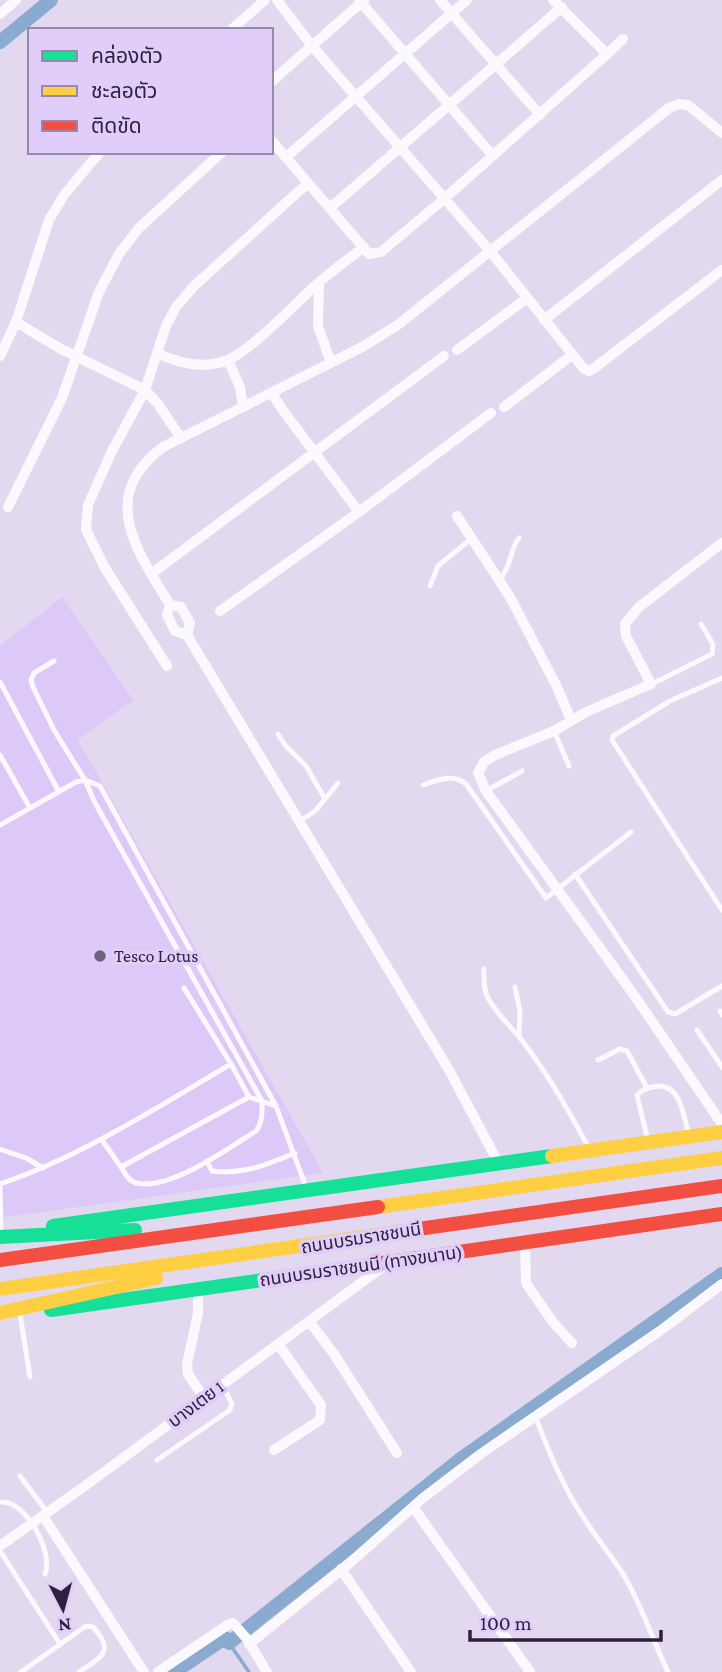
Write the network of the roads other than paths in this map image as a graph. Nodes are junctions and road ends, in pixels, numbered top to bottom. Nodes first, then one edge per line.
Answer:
1 (16, 0) edge
2 (265, 0) edge
3 (277, 0) edge
4 (440, 0) edge
5 (467, 0) edge
6 (361, 1) edge
7 (557, 4) edge
8 (0, 14) edge
9 (451, 14) junction
10 (234, 28) edge
11 (623, 39) dead end
12 (312, 46) junction
13 (405, 53) junction
14 (607, 54) junction
15 (496, 65) junction
16 (273, 80) edge
17 (356, 96) junction
18 (449, 105) junction
19 (540, 115) junction
20 (722, 133) edge
21 (273, 142) edge
22 (401, 148) junction
23 (98, 154) edge
24 (220, 154) edge
25 (493, 156) junction
26 (286, 157) junction
27 (722, 180) edge
28 (308, 183) junction
29 (444, 199) junction
30 (330, 208) junction
31 (364, 247) junction
32 (490, 251) junction
33 (722, 270) edge
34 (319, 283) junction
35 (526, 299) junction
36 (544, 320) junction
37 (16, 322) junction
38 (457, 350) dead end
39 (157, 353) junction
40 (572, 355) junction
41 (0, 356) edge
42 (444, 356) dead end
43 (78, 357) junction
44 (228, 360) junction
45 (331, 363) junction
46 (145, 390) junction
47 (272, 393) junction
48 (243, 407) junction
49 (504, 407) dead end
50 (491, 413) dead end
51 (181, 438) junction
52 (313, 452) junction
53 (8, 507) dead end
54 (359, 512) junction
55 (457, 516) dead end
56 (472, 538) junction
57 (519, 538) dead end
58 (722, 543) edge
59 (151, 574) junction
60 (499, 580) junction
61 (430, 586) dead end
62 (170, 605) junction
63 (220, 611) dead end
64 (701, 624) dead end
65 (187, 635) junction
66 (54, 661) dead end
67 (167, 666) dead end
68 (722, 678) edge
69 (0, 682) edge
70 (651, 684) junction
71 (571, 720) junction
72 (554, 731) junction
73 (278, 734) dead end
74 (0, 755) edge
75 (569, 766) dead end
76 (523, 771) dead end
77 (85, 780) junction
78 (338, 783) dead end
79 (423, 785) dead end
80 (486, 791) junction
81 (59, 792) junction
82 (325, 799) junction
83 (30, 808) junction
84 (299, 822) junction
85 (0, 824) edge
86 (631, 832) dead end
87 (575, 874) junction
88 (557, 888) junction
89 (722, 910) edge
90 (484, 970) dead end
91 (650, 985) junction
92 (722, 986) edge
93 (515, 987) dead end
94 (184, 988) dead end
95 (634, 995) junction
96 (697, 1030) dead end
97 (519, 1037) junction
98 (598, 1060) dead end
99 (230, 1064) junction
100 (722, 1067) edge
101 (647, 1088) junction
102 (249, 1097) junction
103 (262, 1101) junction
104 (276, 1105) junction
105 (722, 1124) edge
106 (722, 1132) edge
107 (689, 1136) junction
108 (102, 1140) junction
109 (648, 1142) junction
110 (0, 1149) edge
111 (590, 1151) junction
112 (295, 1153) junction
113 (722, 1158) edge
114 (207, 1161) junction
115 (499, 1164) junction
116 (121, 1167) junction
117 (43, 1168) junction
118 (0, 1185) edge
119 (722, 1186) edge
120 (307, 1190) junction
121 (722, 1213) edge
122 (204, 1231) junction
123 (0, 1235) edge
124 (525, 1242) junction
125 (228, 1258) junction
126 (0, 1260) edge
127 (391, 1261) junction
128 (722, 1284) edge
129 (0, 1289) edge
130 (198, 1290) junction
131 (20, 1314) junction
132 (0, 1315) edge
133 (309, 1321) junction
134 (572, 1343) dead end
135 (278, 1344) junction
136 (30, 1377) dead end
137 (222, 1384) junction
138 (204, 1398) junction
139 (535, 1415) junction
140 (274, 1450) dead end
141 (397, 1453) dead end
142 (158, 1460) dead end
143 (20, 1476) dead end
144 (2, 1502) dead end
145 (414, 1507) junction
146 (45, 1514) junction
147 (32, 1522) junction
148 (0, 1546) edge
149 (0, 1551) edge
150 (341, 1569) junction
151 (45, 1574) dead end
152 (248, 1641) junction
153 (60, 1644) junction
154 (21, 1672) edge
155 (79, 1672) edge
156 (144, 1672) edge
157 (158, 1672) edge
158 (267, 1672) edge
159 (411, 1672) edge
160 (530, 1672) edge
161 (668, 1672) edge

1 - 8 street
2 - 10 street
3 - 12 street
4 - 9 street
5 - 9 street
6 - 12 street
6 - 13 street
7 - 14 street
7 - 15 street
9 - 13 street
9 - 15 street
11 - 14 street
12 - 16 street
12 - 17 street
13 - 17 street
13 - 18 street
14 - 19 street
15 - 18 street
15 - 19 street
17 - 22 street
17 - 26 street
18 - 22 street
18 - 25 street
19 - 25 street
20 - 32 street
21 - 26 street
22 - 29 street
22 - 30 street
23 - 37 street
24 - 43 street
25 - 29 street
26 - 28 street
27 - 36 street
28 - 30 street
28 - 39 street
29 - 31 street
29 - 32 street
30 - 31 street
31 - 34 street
32 - 35 street
32 - 45 street
33 - 40 street
34 - 44 street
34 - 45 street
35 - 36 street
35 - 38 street
36 - 40 street
37 - 41 street
37 - 43 street
39 - 44 street
39 - 46 street
40 - 49 street
42 - 52 street
43 - 46 street
43 - 53 street
44 - 48 street
45 - 47 street
46 - 51 street
46 - 67 street
47 - 48 street
47 - 52 street
48 - 51 street
50 - 54 street
51 - 59 street
52 - 54 street
52 - 59 street
54 - 63 street
55 - 56 street
56 - 60 street
56 - 61 lane
57 - 60 lane
58 - 70 street
59 - 62 street
60 - 71 street
62 - 65 street
62 - 65 street
64 - 70 lane
65 - 84 street
66 - 77 lane
68 - 89 lane
69 - 81 lane
70 - 71 street
71 - 72 street
72 - 75 lane
72 - 80 street
73 - 82 lane
74 - 83 lane
76 - 80 lane
77 - 81 lane
77 - 103 lane
77 - 104 lane
78 - 82 lane
79 - 88 lane
80 - 88 street
81 - 83 lane
82 - 84 lane
83 - 85 lane
84 - 115 street
86 - 87 lane
87 - 88 lane
87 - 91 lane
88 - 95 street
90 - 97 lane
91 - 92 lane
91 - 95 lane
93 - 97 lane
94 - 99 lane
95 - 105 street
96 - 100 lane
97 - 111 lane
98 - 101 lane
99 - 102 lane
99 - 108 lane
101 - 107 lane
101 - 109 lane
102 - 103 lane
102 - 116 lane
103 - 104 lane
103 - 114 lane
104 - 112 lane
106 - 107 main road
107 - 109 main road
108 - 116 lane
108 - 117 lane
109 - 111 main road
110 - 117 lane
111 - 115 main road
112 - 114 lane
112 - 120 lane
113 - 122 main road, ถนนบรมราชชนนี
114 - 116 lane
115 - 120 main road
117 - 118 lane
118 - 123 lane
119 - 125 main road, ถนนบรมราชชนนี
120 - 123 main road
121 - 124 main road, ถนนบรมราชชนนี (ทางขนาน)
122 - 123 main road
122 - 126 main road, ถนนบรมราชชนนี
124 - 127 main road, ถนนบรมราชชนนี (ทางขนาน)
124 - 134 street
125 - 129 main road, ถนนบรมราชชนนี
125 - 132 main road
127 - 130 main road, ถนนบรมราชชนนี (ทางขนาน)
127 - 133 street, บางเตย 1
128 - 139 street
130 - 131 main road, ถนนบรมราชชนนี (ทางขนาน)
130 - 138 street
131 - 132 main road, ถนนบรมราชชนนี (ทางขนาน)
131 - 136 lane
133 - 135 street, บางเตย 1
133 - 141 street
135 - 137 street, บางเตย 1
135 - 140 street
137 - 138 street, บางเตย 1
137 - 142 lane
138 - 146 street, บางเตย 1
139 - 145 street
139 - 161 lane
143 - 146 lane
144 - 147 lane
145 - 150 street
145 - 160 street
146 - 147 street, บางเตย 1
146 - 156 street
147 - 148 street, บางเตย 1
147 - 151 lane
149 - 153 lane
150 - 152 street
150 - 159 street
152 - 157 street
152 - 158 street
153 - 154 lane
153 - 155 lane

